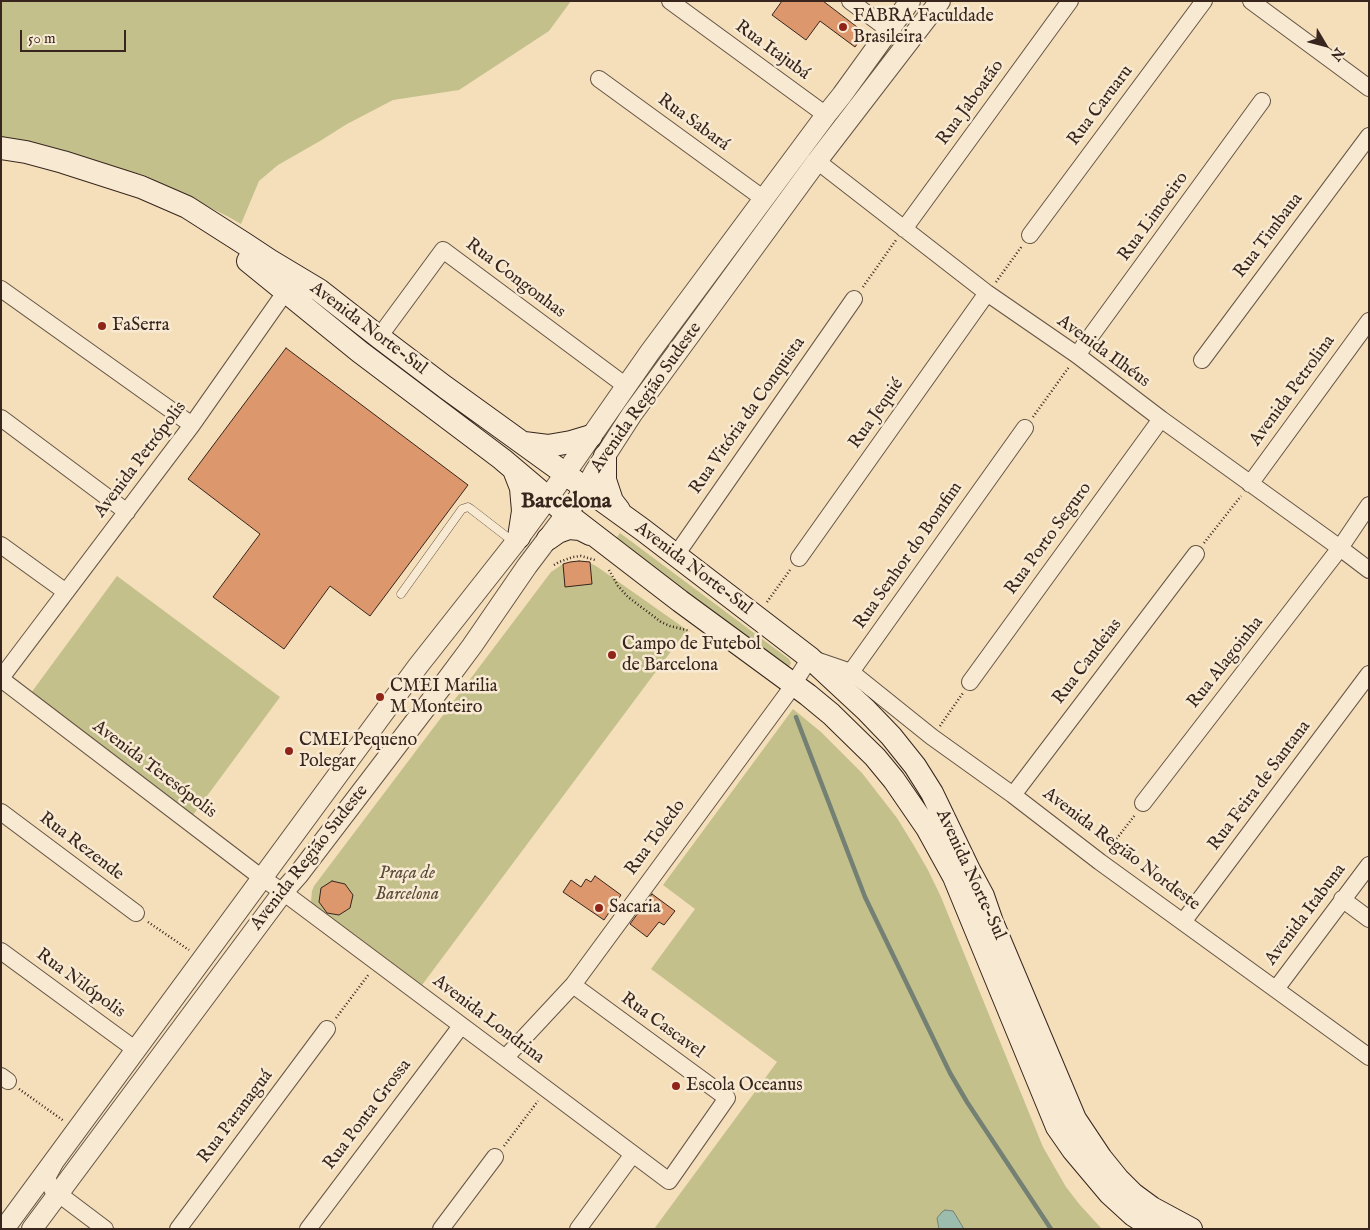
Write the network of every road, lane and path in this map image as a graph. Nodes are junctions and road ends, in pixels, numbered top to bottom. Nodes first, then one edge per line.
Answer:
1 (670, 1) edge
2 (850, 1) edge
3 (910, 1) edge
4 (940, 1) edge
5 (1070, 1) edge
6 (1204, 1) edge
7 (1251, 1) edge
8 (889, 30) junction
9 (599, 79) dead end
10 (1369, 88) edge
11 (1262, 101) dead end
12 (826, 115) junction
13 (1369, 136) edge
14 (1, 148) edge
15 (1, 160) edge
16 (818, 161) junction
17 (764, 199) junction
18 (904, 229) junction
19 (1030, 235) joint
20 (1, 289) edge
21 (319, 290) junction
22 (286, 291) junction
23 (987, 293) junction
24 (854, 299) joint
25 (1369, 321) edge
26 (378, 337) junction
27 (1077, 355) junction
28 (1202, 360) dead end
29 (626, 386) junction
30 (1, 418) edge
31 (1161, 420) junction
32 (192, 425) junction
33 (1025, 428) joint
34 (591, 436) junction
35 (523, 443) junction
36 (605, 456) junction
37 (513, 469) junction
38 (565, 474) junction
39 (1250, 484) junction
40 (586, 488) junction
41 (548, 498) junction
42 (1369, 505) edge
43 (127, 512) junction
44 (567, 514) junction
45 (622, 515) junction
46 (548, 539) junction
47 (517, 540) junction
48 (1, 545) edge
49 (1340, 548) junction
50 (598, 550) junction
51 (1196, 554) joint
52 (676, 556) junction
53 (799, 558) joint
54 (554, 565) dead end
55 (604, 565) dead end
56 (1369, 570) edge
57 (66, 592) junction
58 (401, 594) dead end
59 (756, 617) junction
60 (448, 628) junction
61 (692, 632) dead end
62 (472, 646) junction
63 (810, 658) junction
64 (418, 666) junction
65 (851, 672) junction
66 (1369, 674) edge
67 (1, 679) edge
68 (970, 682) joint
69 (794, 684) junction
70 (444, 685) junction
71 (932, 737) junction
72 (1013, 795) junction
73 (1143, 803) joint
74 (1, 812) edge
75 (1100, 862) junction
76 (1369, 865) edge
77 (262, 878) junction
78 (283, 892) junction
79 (1342, 899) junction
80 (136, 913) joint
81 (1369, 919) edge
82 (1183, 922) junction
83 (1, 951) edge
84 (202, 960) junction
85 (378, 963) junction
86 (573, 985) junction
87 (1276, 989) junction
88 (461, 1026) junction
89 (327, 1029) joint
90 (136, 1050) junction
91 (1369, 1057) edge
92 (506, 1058) junction
93 (5, 1079) edge
94 (547, 1090) junction
95 (77, 1130) junction
96 (633, 1154) junction
97 (495, 1157) joint
98 (56, 1159) junction
99 (668, 1181) joint
100 (59, 1193) junction
101 (5, 1224) edge
102 (32, 1229) edge
103 (105, 1229) edge
104 (178, 1229) edge
105 (308, 1229) edge
106 (441, 1229) edge
107 (578, 1229) edge
108 (1155, 1229) edge
109 (1192, 1229) edge

1 - 12 street, Rua Itajubá
2 - 8 street
3 - 8 street, Avenida Região Sudeste
4 - 16 street, Avenida Região Sudeste
5 - 18 street, Rua Jaboatão
6 - 19 street, Rua Caruaru
7 - 10 street
8 - 12 street, Avenida Região Sudeste
9 - 17 street, Rua Sabará
11 - 27 street, Rua Limoeiro
12 - 17 street, Avenida Região Sudeste
13 - 28 street, Rua Timbaua
14 - 21 main road, Avenida Norte-Sul
15 - 22 main road, Avenida Norte-Sul
16 - 18 street, Avenida Ilhéus
16 - 36 street, Avenida Região Sudeste
17 - 29 street, Avenida Região Sudeste
18 - 23 street, Avenida Ilhéus
18 - 24 path
19 - 23 path
20 - 32 street
21 - 22 street
21 - 26 main road, Avenida Norte-Sul
22 - 32 street, Avenida Petrópolis
22 - 37 main road, Avenida Norte-Sul
23 - 27 street, Avenida Ilhéus
23 - 53 street, Rua Jequié
24 - 52 street, Rua Vitória da Conquista
25 - 39 street, Avenida Petrolina
26 - 29 street, Rua Congonhas
26 - 35 main road, Avenida Norte-Sul
27 - 31 street, Avenida Ilhéus
27 - 33 path
29 - 34 street, Avenida Região Sudeste
30 - 43 street
31 - 39 street, Avenida Ilhéus
31 - 68 street, Rua Porto Seguro
32 - 43 street, Avenida Petrópolis
33 - 65 street, Rua Senhor do Bomfim
34 - 35 main road
34 - 38 street, Avenida Região Sudeste
35 - 38 main road, Avenida Norte-Sul
36 - 40 street, Avenida Região Sudeste
36 - 45 main road
37 - 41 main road, Avenida Norte-Sul
37 - 47 main road
38 - 40 main road, Avenida Norte-Sul
38 - 41 street, Avenida Região Sudeste
39 - 49 street, Avenida Ilhéus
39 - 51 path
40 - 44 street, Avenida Região Sudeste
40 - 45 main road, Avenida Norte-Sul
41 - 44 main road, Avenida Norte-Sul
41 - 47 street, Avenida Região Sudeste
42 - 49 street, Rua Alagoinha
43 - 57 street, Avenida Petrópolis
44 - 46 street, Avenida Região Sudeste
44 - 50 main road, Avenida Norte-Sul
45 - 52 main road, Avenida Norte-Sul
46 - 50 main road
46 - 62 street, Avenida Região Sudeste
47 - 58 lane
47 - 60 street, Avenida Região Sudeste
48 - 57 street
49 - 56 street, Avenida Ilhéus
49 - 73 street, Rua Alagoinha
50 - 54 path
50 - 69 main road, Avenida Norte-Sul
51 - 72 street, Rua Candeias
52 - 59 main road, Avenida Norte-Sul
53 - 59 path
55 - 61 path
57 - 67 street, Avenida Petrópolis
59 - 63 main road, Avenida Norte-Sul
60 - 62 street
60 - 64 street, Avenida Região Sudeste
62 - 70 street, Avenida Região Sudeste
63 - 65 street
63 - 69 street, Rua Toledo
63 - 109 main road, Avenida Norte-Sul
64 - 70 street
64 - 77 street, Avenida Região Sudeste
65 - 71 street, Avenida Região Nordeste
66 - 82 street, Rua Feira de Santana
67 - 77 street, Avenida Teresópolis
68 - 71 path
69 - 86 street, Rua Toledo
69 - 108 main road, Avenida Norte-Sul
70 - 78 street, Avenida Região Sudeste
71 - 72 street, Avenida Região Nordeste
72 - 75 street, Avenida Região Nordeste
73 - 75 path
74 - 80 street, Rua Rezende
75 - 82 street, Avenida Região Nordeste
76 - 79 street, Avenida Itabuna
77 - 78 street, Avenida Teresópolis
77 - 84 street, Avenida Região Sudeste
78 - 85 street, Avenida Londrina
78 - 100 street, Avenida Região Sudeste
79 - 81 street
79 - 87 street, Avenida Itabuna
80 - 84 path
82 - 87 street, Avenida Região Nordeste
83 - 90 street, Rua Nilópolis
84 - 90 street, Avenida Região Sudeste
85 - 88 street, Avenida Londrina
85 - 89 path
86 - 92 street, Rua Toledo
86 - 99 street, Rua Cascavel
87 - 91 street, Avenida Região Nordeste
88 - 92 street, Avenida Londrina
88 - 105 street, Rua Ponta Grossa
89 - 104 street, Rua Paranaguá
90 - 95 street, Avenida Região Sudeste
92 - 94 street, Avenida Londrina
93 - 95 path
94 - 96 street, Avenida Londrina
94 - 97 path
95 - 98 street, Avenida Região Sudeste
96 - 99 street, Avenida Londrina
96 - 107 street
97 - 106 street
98 - 100 street
98 - 101 street, Avenida Região Sudeste
100 - 102 street, Avenida Região Sudeste
100 - 103 street

